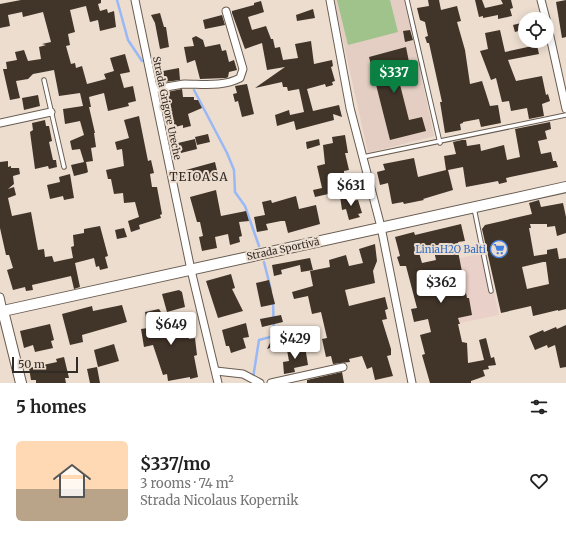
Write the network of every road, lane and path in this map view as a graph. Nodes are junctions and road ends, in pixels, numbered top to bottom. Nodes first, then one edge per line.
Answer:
1 (134, 0) edge
2 (330, 0) edge
3 (407, 0) edge
4 (542, 0) edge
5 (226, 11) dead end
6 (545, 12) edge
7 (553, 48) edge
8 (44, 80) dead end
9 (154, 90) junction
10 (566, 109) edge
11 (51, 112) junction
12 (566, 115) edge
13 (0, 123) edge
14 (440, 143) junction
15 (363, 157) junction
16 (64, 167) dead end
17 (566, 187) edge
18 (474, 207) junction
19 (381, 227) junction
20 (191, 270) junction
21 (491, 291) dead end
22 (0, 297) edge
23 (2, 312) edge
24 (343, 367) dead end
25 (216, 371) junction
26 (21, 383) edge
27 (218, 383) edge
28 (260, 383) edge
29 (271, 383) edge
30 (412, 383) edge

1 - 9 street, Strada Grigore Ureche
2 - 15 street
3 - 14 lane
4 - 6 street
5 - 9 street
7 - 10 street
8 - 11 lane
9 - 20 street, Strada Grigore Ureche
11 - 13 street
11 - 16 lane
12 - 14 lane
14 - 15 lane
15 - 19 street
17 - 18 street, Strada Sportivă
18 - 19 street, Strada Sportivă
18 - 21 lane
19 - 20 street, Strada Sportivă
19 - 30 street
20 - 23 street, Strada Sportivă
20 - 25 street, Strada Grigore Ureche
22 - 23 street
23 - 26 street
24 - 29 street
25 - 27 street, Strada Grigore Ureche
25 - 28 street

